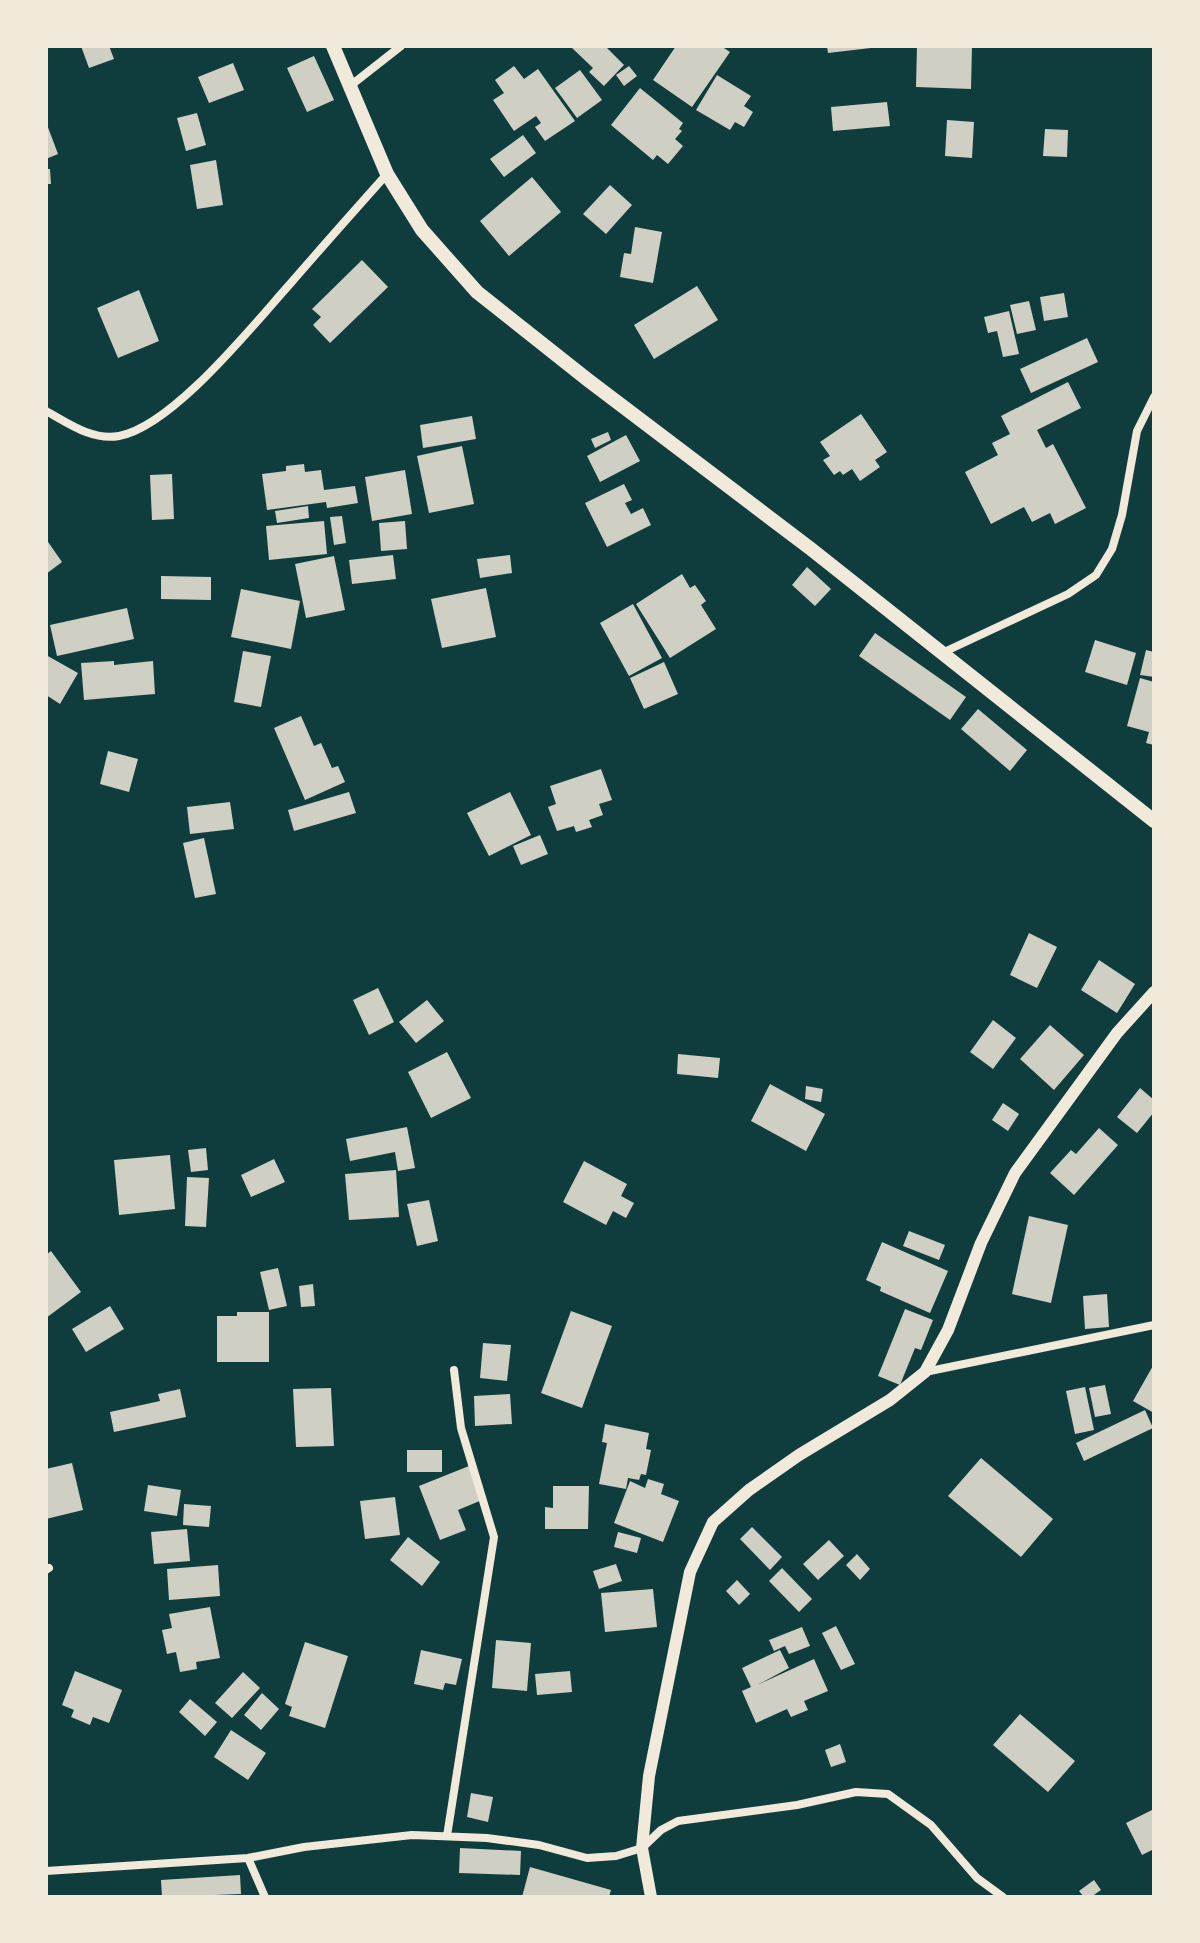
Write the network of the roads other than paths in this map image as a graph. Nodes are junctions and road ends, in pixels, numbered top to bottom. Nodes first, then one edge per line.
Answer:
1 (333, 46) edge
2 (401, 46) edge
3 (350, 86) junction
4 (387, 174) junction
5 (1153, 401) edge
6 (46, 411) edge
7 (942, 653) junction
8 (1154, 821) edge
9 (1154, 992) edge
10 (1154, 1325) edge
11 (454, 1370) dead end
12 (925, 1372) junction
13 (447, 1836) junction
14 (642, 1848) junction
15 (248, 1858) junction
16 (46, 1871) edge
17 (265, 1897) edge
18 (651, 1897) edge
19 (1003, 1897) edge

1 - 3 main road
2 - 3 street
3 - 4 main road
4 - 6 street
4 - 7 main road
5 - 7 street
7 - 8 main road
9 - 12 street
10 - 12 street
11 - 13 street
12 - 14 street
13 - 14 street
13 - 15 street
14 - 18 street
14 - 19 street
15 - 16 street
15 - 17 street

